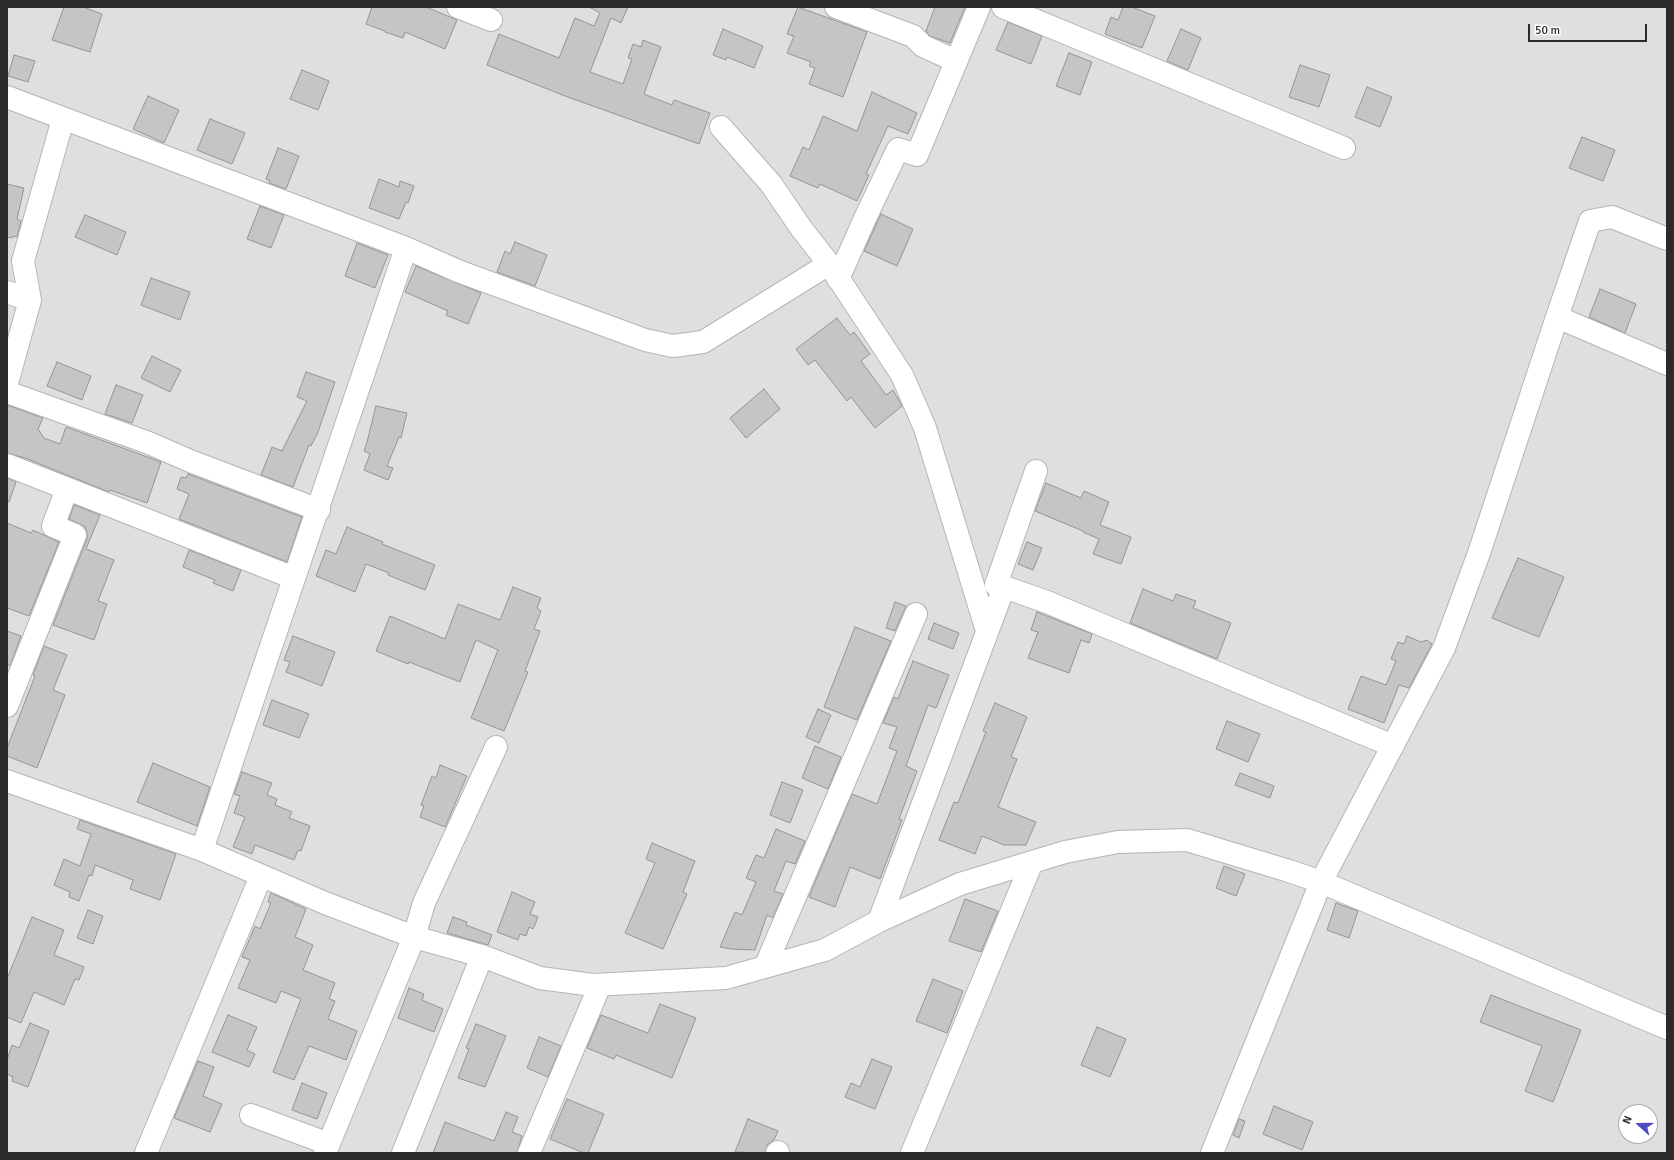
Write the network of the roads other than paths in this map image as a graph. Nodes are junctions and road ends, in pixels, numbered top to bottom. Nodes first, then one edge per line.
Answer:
1 (458, 7) edge
2 (836, 7) edge
3 (979, 7) edge
4 (1003, 7) edge
5 (491, 20) dead end
6 (956, 61) junction
7 (7, 97) edge
8 (63, 119) junction
9 (721, 127) dead end
10 (1344, 148) dead end
11 (1667, 239) edge
12 (406, 248) junction
13 (834, 272) junction
14 (7, 292) edge
15 (30, 300) junction
16 (1557, 317) junction
17 (1667, 364) edge
18 (7, 383) edge
19 (7, 392) edge
20 (7, 465) edge
21 (1036, 471) dead end
22 (67, 489) junction
23 (319, 510) junction
24 (294, 578) junction
25 (1004, 587) junction
26 (916, 614) dead end
27 (987, 630) junction
28 (7, 706) edge
29 (1393, 746) junction
30 (496, 747) dead end
31 (7, 782) edge
32 (202, 850) junction
33 (1032, 862) junction
34 (260, 876) junction
35 (1321, 882) junction
36 (879, 921) junction
37 (414, 937) junction
38 (482, 956) junction
39 (765, 967) junction
40 (600, 984) junction
41 (1667, 1028) edge
42 (251, 1115) dead end
43 (327, 1148) edge
44 (146, 1153) edge
45 (403, 1153) edge
46 (530, 1153) edge
47 (912, 1153) edge
48 (1212, 1153) edge

1 - 5 street
2 - 6 street
3 - 6 street
4 - 10 street
6 - 13 street
7 - 8 street
8 - 12 street
8 - 15 street
9 - 13 street
11 - 16 street
12 - 13 street
12 - 23 street
13 - 27 street
14 - 15 street
15 - 18 street
16 - 17 street
16 - 29 street
19 - 23 street
20 - 22 street
21 - 25 street
22 - 24 street
22 - 28 street
23 - 24 street
24 - 32 street
25 - 27 street
25 - 29 street
26 - 39 street
27 - 36 street
29 - 35 street
30 - 37 street
31 - 32 street
32 - 34 street
33 - 35 street
33 - 36 street
33 - 47 street
34 - 37 street
34 - 44 street
35 - 41 street
35 - 48 street
36 - 39 street
37 - 38 street
37 - 43 street
38 - 40 street
38 - 45 street
39 - 40 street
40 - 46 street
42 - 43 street

